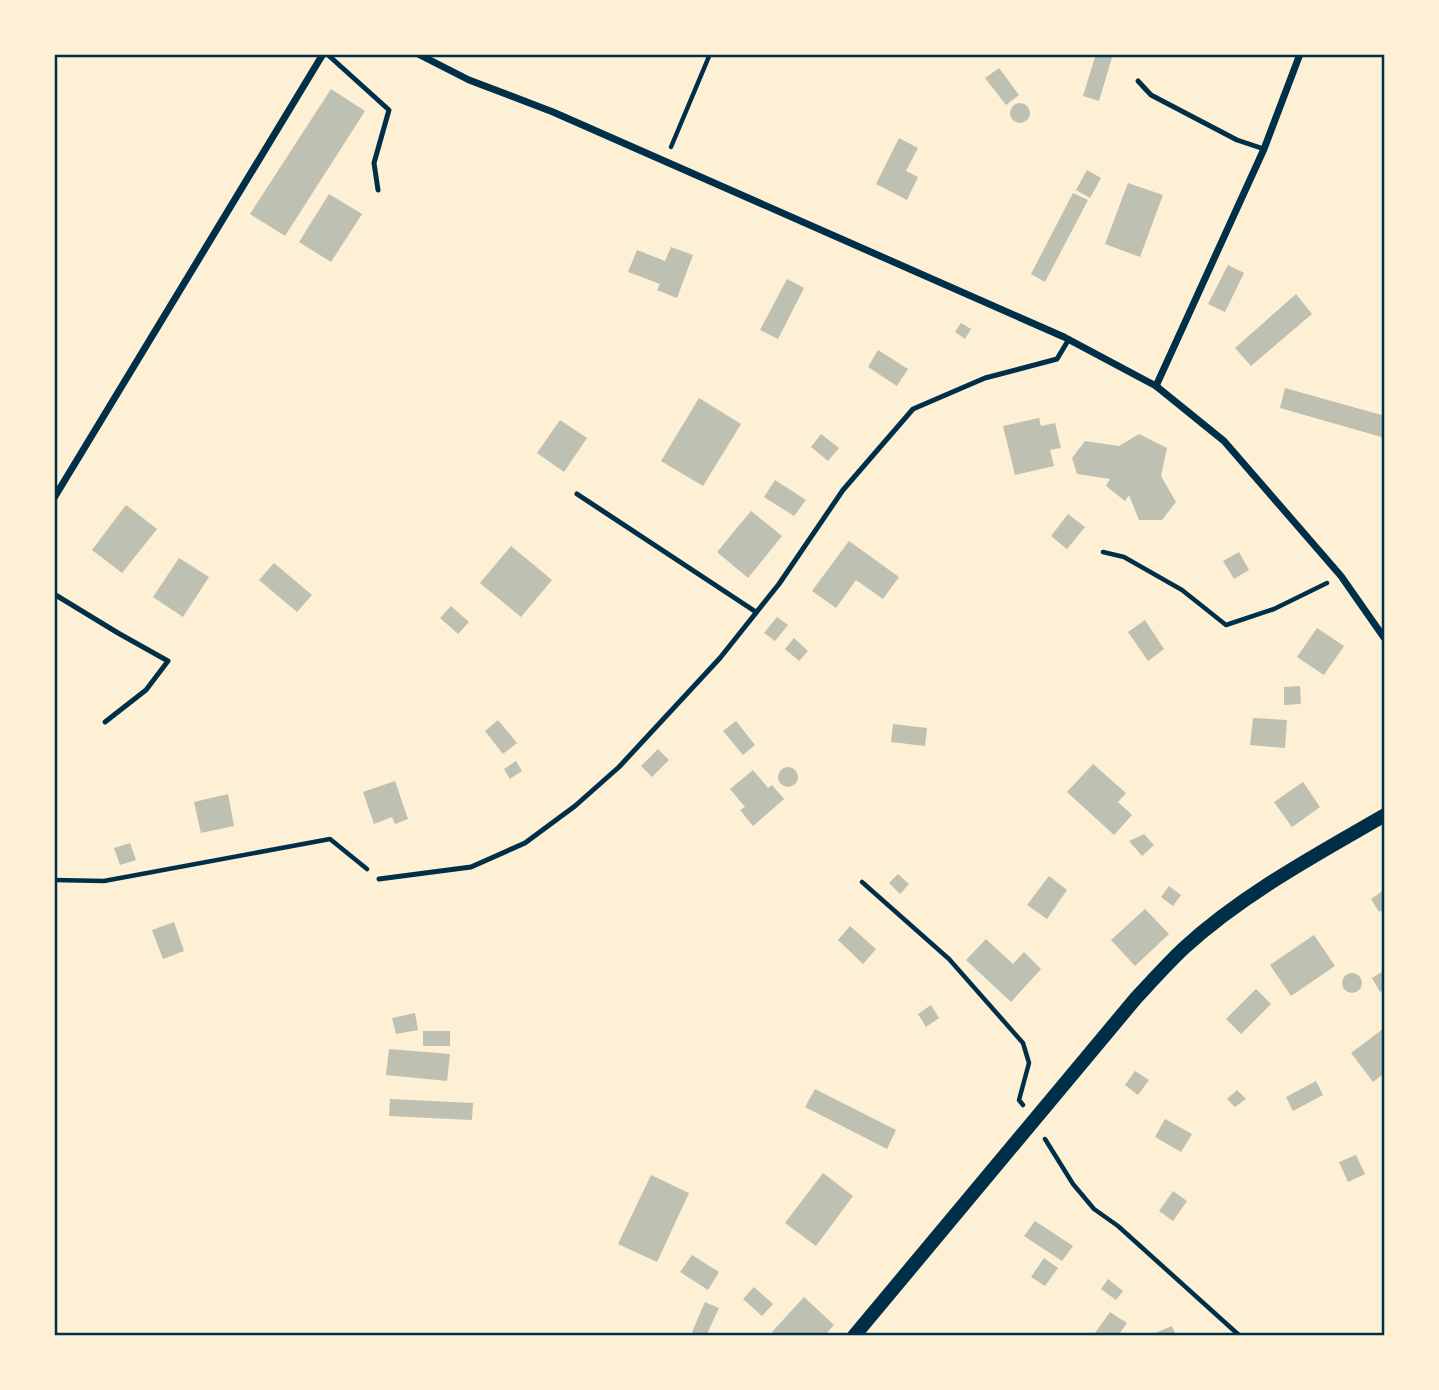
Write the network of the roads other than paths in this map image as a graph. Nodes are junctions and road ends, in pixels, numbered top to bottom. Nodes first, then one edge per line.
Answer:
1 (325, 54) edge
2 (418, 54) edge
3 (1300, 54) edge
4 (1138, 81) dead end
5 (1264, 149) junction
6 (378, 190) dead end
7 (1069, 339) junction
8 (1156, 386) junction
9 (577, 494) dead end
10 (54, 498) edge
11 (54, 593) edge
12 (756, 612) junction
13 (1385, 639) edge
14 (105, 722) dead end
15 (1385, 816) edge
16 (379, 878) road end
17 (854, 1336) edge

1 - 6 lane
1 - 10 street
2 - 7 street
3 - 5 street
4 - 5 lane
5 - 8 street
7 - 8 street
7 - 12 lane
8 - 13 street
9 - 12 lane
11 - 14 lane
12 - 16 lane
15 - 17 main road

